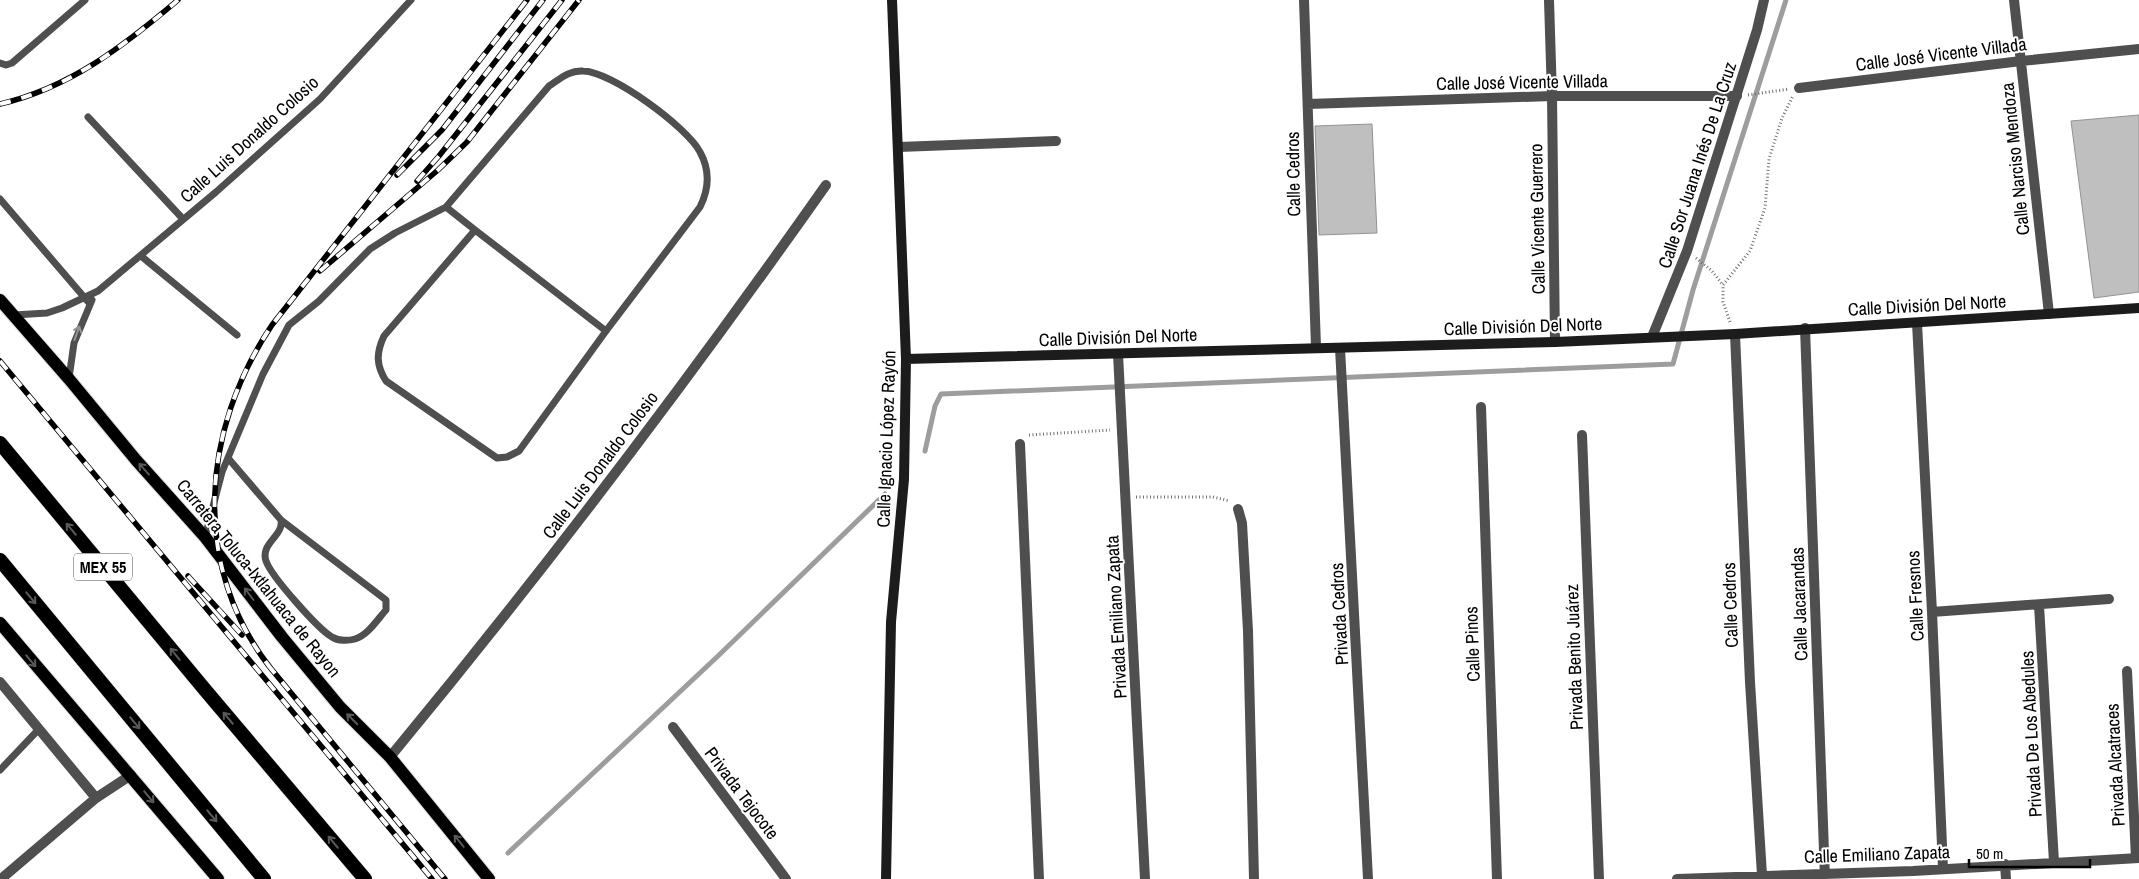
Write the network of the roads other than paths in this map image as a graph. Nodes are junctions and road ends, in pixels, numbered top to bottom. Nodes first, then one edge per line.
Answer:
1 (85, 0) edge
2 (411, 0) edge
3 (892, 0) edge
4 (1304, 0) edge
5 (1548, 0) edge
6 (1764, 0) edge
7 (2014, 0) edge
8 (2139, 49) edge
9 (2021, 61) junction
10 (0, 63) edge
11 (1799, 88) road end
12 (1742, 95) junction
13 (1552, 96) junction
14 (1308, 104) junction
15 (88, 117) dead end
16 (1056, 141) dead end
17 (899, 147) junction
18 (826, 185) dead end
19 (0, 199) edge
20 (446, 207) junction
21 (183, 219) junction
22 (475, 230) junction
23 (142, 256) junction
24 (98, 291) junction
25 (85, 298) junction
26 (0, 300) edge
27 (90, 304) junction
28 (2139, 308) edge
29 (2049, 314) junction
30 (14, 315) junction
31 (1917, 323) junction
32 (1805, 328) junction
33 (606, 331) junction
34 (1736, 334) junction
35 (237, 335) dead end
36 (1652, 337) junction
37 (1555, 342) junction
38 (1316, 348) junction
39 (1340, 348) junction
40 (1118, 354) junction
41 (906, 358) junction
42 (70, 379) junction
43 (1481, 407) dead end
44 (1582, 435) dead end
45 (0, 444) edge
46 (1020, 444) road end
47 (228, 458) junction
48 (1238, 509) road end
49 (281, 520) junction
50 (206, 537) junction
51 (0, 560) edge
52 (2109, 599) dead end
53 (2039, 605) junction
54 (1932, 612) junction
55 (0, 623) edge
56 (2127, 671) dead end
57 (0, 682) edge
58 (673, 727) dead end
59 (39, 729) junction
60 (390, 757) junction
61 (0, 770) edge
62 (131, 775) junction
63 (96, 798) junction
64 (2137, 858) edge
65 (2054, 862) junction
66 (2005, 864) junction
67 (1943, 868) junction
68 (1762, 875) junction
69 (1914, 875) edge
70 (1824, 876) edge
71 (1742, 878) edge
72 (1, 879) edge
73 (218, 879) edge
74 (264, 879) edge
75 (365, 879) edge
76 (490, 879) edge
77 (786, 879) edge
78 (886, 879) edge
79 (1039, 879) edge
80 (1145, 879) edge
81 (1254, 879) edge
82 (1368, 879) edge
83 (1497, 879) edge
84 (1599, 879) edge
85 (1677, 879) edge
86 (2006, 879) edge

1 - 10 lane
2 - 21 lane, Calle Luis Donaldo Colosio
3 - 17 main road, Calle Ignacio López Rayón
4 - 14 street, Calle Cedros
5 - 13 street, Calle Vicente Guerrero
6 - 12 street, Calle Sor Juana Inés De La Cruz
7 - 9 street, Calle Narciso Mendoza
8 - 9 street, Calle José Vicente Villada
9 - 11 street, Calle José Vicente Villada
9 - 29 street, Calle Narciso Mendoza
12 - 13 street, Calle José Vicente Villada
12 - 36 street, Calle Sor Juana Inés De La Cruz
13 - 14 street, Calle José Vicente Villada
13 - 37 street, Calle Vicente Guerrero
14 - 38 street, Calle Cedros
15 - 21 lane
16 - 17 street
17 - 41 main road, Calle Ignacio López Rayón
18 - 60 street, Calle Luis Donaldo Colosio
19 - 25 lane
20 - 22 lane
20 - 33 lane
20 - 47 lane
21 - 23 lane, Calle Luis Donaldo Colosio
22 - 33 lane
22 - 33 lane
23 - 24 lane, Calle Luis Donaldo Colosio
23 - 35 lane
24 - 25 lane, Calle Luis Donaldo Colosio
24 - 27 lane, Calle Luis Donaldo Colosio
25 - 27 lane
25 - 30 lane, Calle Luis Donaldo Colosio
26 - 30 main road, Carretera Toluca-Ixtlahuaca de Rayon
42 -> 27 lane, Calle Luis Donaldo Colosio
28 - 29 main road, Calle División Del Norte
29 - 31 main road, Calle División Del Norte
30 - 42 main road, Carretera Toluca-Ixtlahuaca de Rayon
31 - 32 main road, Calle División Del Norte
31 - 54 street, Calle Fresnos
32 - 34 main road, Calle División Del Norte
32 - 70 street, Calle Jacarandas
34 - 36 main road, Calle División Del Norte
34 - 68 street, Calle Cedros
36 - 37 main road, Calle División Del Norte
37 - 39 main road, Calle División Del Norte
38 - 39 main road, Calle División Del Norte
38 - 40 main road, Calle División Del Norte
39 - 82 street, Privada Cedros
40 - 41 main road, Calle División Del Norte
40 - 80 street, Privada Emiliano Zapata
41 - 78 main road, Calle Ignacio López Rayón
50 -> 42 main road, Carretera Toluca-Ixtlahuaca de Rayon
43 - 83 street, Calle Pinos
44 - 84 street, Privada Benito Juárez
75 -> 45 highway, MEX 55
46 - 79 street
47 - 49 lane
47 - 50 lane
48 - 81 street
49 - 49 lane
60 -> 50 main road, Carretera Toluca-Ixtlahuaca de Rayon
51 -> 74 highway
52 - 53 street
53 - 54 street
53 - 65 street, Privada De Los Abedules
54 - 67 street, Calle Fresnos
55 -> 62 main road
56 - 64 street, Privada Alcatraces
57 - 59 street
58 - 77 street, Privada Tejocote
59 - 61 lane
59 - 63 street
76 -> 60 main road, Carretera Toluca-Ixtlahuaca de Rayon
62 - 63 street
62 -> 73 main road
63 - 72 street
64 - 65 street, Calle Emiliano Zapata
65 - 66 street, Calle Emiliano Zapata
66 - 67 street, Calle Emiliano Zapata
66 - 86 street
67 - 69 street, Calle Emiliano Zapata
68 - 70 street, Calle Emiliano Zapata
68 - 71 street, Calle Emiliano Zapata
69 - 70 street, Calle Emiliano Zapata
71 - 85 street, Calle Emiliano Zapata

